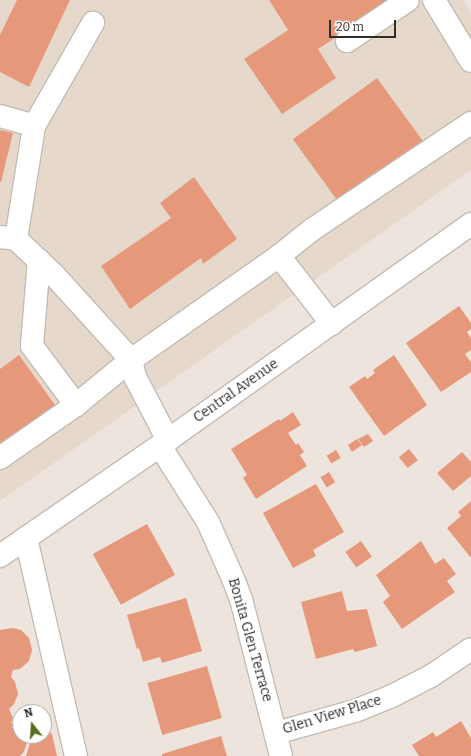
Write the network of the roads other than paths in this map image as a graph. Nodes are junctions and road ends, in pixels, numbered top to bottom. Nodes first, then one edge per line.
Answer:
1 (408, 0) edge
2 (434, 0) edge
3 (93, 23) dead end
4 (347, 41) dead end
5 (471, 61) edge
6 (0, 116) edge
7 (471, 123) edge
8 (34, 126) junction
9 (471, 224) edge
10 (8, 238) edge
11 (279, 256) junction
12 (39, 260) junction
13 (332, 324) junction
14 (131, 360) junction
15 (76, 405) junction
16 (164, 443) junction
17 (0, 458) edge
18 (26, 538) junction
19 (0, 556) edge
20 (471, 649) edge
21 (276, 733) junction
22 (76, 756) edge
23 (282, 756) edge

1 - 4 main road
2 - 5 main road
3 - 8 main road
6 - 8 main road
7 - 11 main road
8 - 10 main road
9 - 13 main road, Central Avenue
10 - 12 main road
11 - 13 main road
11 - 14 main road
12 - 14 main road
12 - 15 main road
13 - 16 main road, Central Avenue
14 - 15 main road
14 - 16 main road, Bonita Glen Terrace
15 - 17 main road
16 - 18 main road, Central Avenue
16 - 21 main road, Bonita Glen Terrace
18 - 19 main road, Central Avenue
18 - 22 main road
20 - 21 main road, Glen View Place
21 - 23 main road, Bonita Glen Terrace

